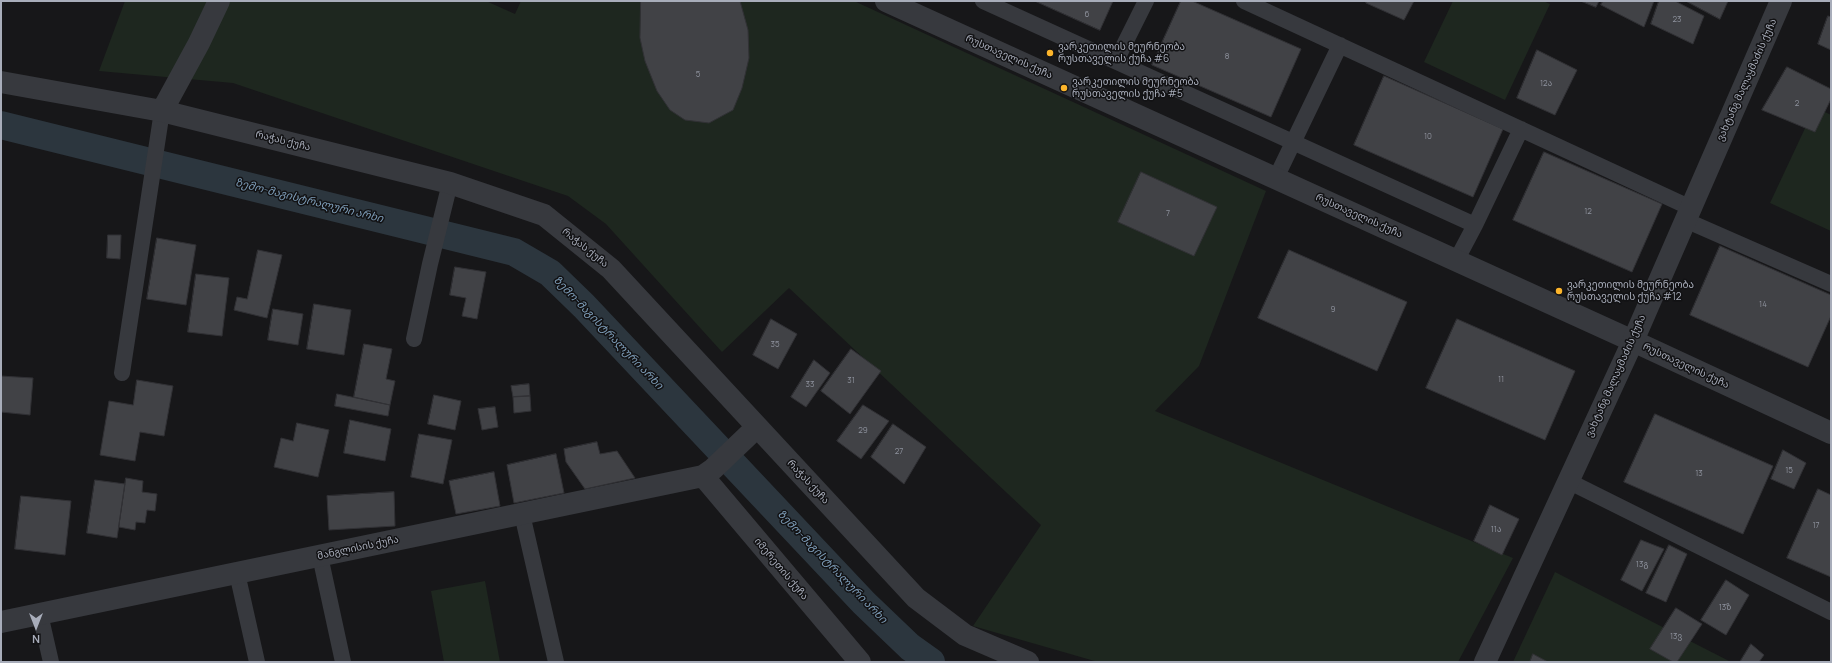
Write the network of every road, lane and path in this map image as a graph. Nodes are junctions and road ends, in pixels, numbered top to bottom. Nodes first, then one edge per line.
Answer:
1 (219, 1) edge
2 (886, 1) edge
3 (983, 1) edge
4 (1146, 1) edge
5 (1244, 1) edge
6 (1781, 1) edge
7 (1340, 46) junction
8 (1116, 61) junction
9 (1, 82) edge
10 (162, 111) junction
11 (1521, 129) junction
12 (1293, 142) junction
13 (1276, 178) junction
14 (450, 183) junction
15 (1688, 214) junction
16 (1475, 225) junction
17 (1456, 261) junction
18 (1831, 284) edge
19 (414, 339) dead end
20 (1633, 341) junction
21 (122, 373) dead end
22 (750, 433) junction
23 (1831, 433) edge
24 (708, 472) junction
25 (1568, 481) junction
26 (522, 514) junction
27 (320, 556) junction
28 (237, 573) junction
29 (1831, 612) edge
30 (40, 614) junction
31 (1, 622) edge
32 (51, 662) edge
33 (257, 662) edge
34 (343, 662) edge
35 (556, 662) edge
36 (860, 662) edge
37 (1028, 662) edge
38 (1485, 662) edge

1 - 10 street
2 - 13 street, რუსთაველის ქუჩა
3 - 8 lane
4 - 8 lane
5 - 7 lane
6 - 15 street, ვახტანგ მალაყმაძის ქუჩა
7 - 11 lane
7 - 12 lane
8 - 12 lane
9 - 10 street, რაჭას ქუჩა
10 - 14 street, რაჭას ქუჩა
10 - 21 lane
11 - 15 lane
11 - 16 lane
12 - 13 lane
12 - 16 lane
13 - 17 street, რუსთაველის ქუჩა
14 - 19 lane
14 - 22 street, რაჭას ქუჩა
15 - 18 lane
15 - 20 street, ვახტანგ მალაყმაძის ქუჩა
16 - 17 lane
17 - 20 street, რუსთაველის ქუჩა
20 - 23 street, რუსთაველის ქუჩა
20 - 25 street, ვახტანგ მალაყმაძის ქუჩა
22 - 24 street
22 - 37 street, რაჭას ქუჩა
24 - 26 street, მანგლისის ქუჩა
24 - 36 street, იმერეთის ქუჩა
25 - 29 lane
25 - 38 street, ვახტანგ მალაყმაძის ქუჩა
26 - 27 street, მანგლისის ქუჩა
26 - 35 lane
27 - 28 street, მანგლისის ქუჩა
27 - 34 lane
28 - 30 street, მანგლისის ქუჩა
28 - 33 lane
30 - 31 street, მანგლისის ქუჩა
30 - 32 lane

